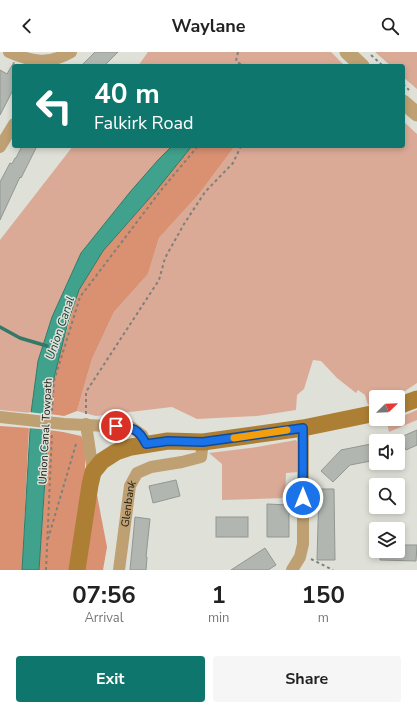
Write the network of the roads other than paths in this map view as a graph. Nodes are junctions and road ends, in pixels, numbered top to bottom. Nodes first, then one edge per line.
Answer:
1 (9, 52) edge
2 (71, 52) edge
3 (347, 52) edge
4 (53, 63) edge
5 (360, 64) edge
6 (405, 104) edge
7 (417, 114) edge
8 (12, 127) edge
9 (0, 147) edge
10 (417, 399) edge
11 (405, 403) edge
12 (369, 414) edge
13 (0, 417) edge
14 (86, 424) junction
15 (303, 428) junction
16 (203, 442) junction
17 (146, 444) junction
18 (93, 472) junction
19 (77, 570) edge
20 (119, 570) edge
21 (292, 570) edge

1 - 4 street
2 - 4 street
3 - 5 street
6 - 7 street
8 - 9 street
10 - 11 main road
12 - 15 main road
13 - 14 street
14 - 17 street
14 - 18 street
15 - 16 main road
15 - 21 street
16 - 17 main road
16 - 20 street, Glenbank
17 - 18 main road
18 - 19 main road

